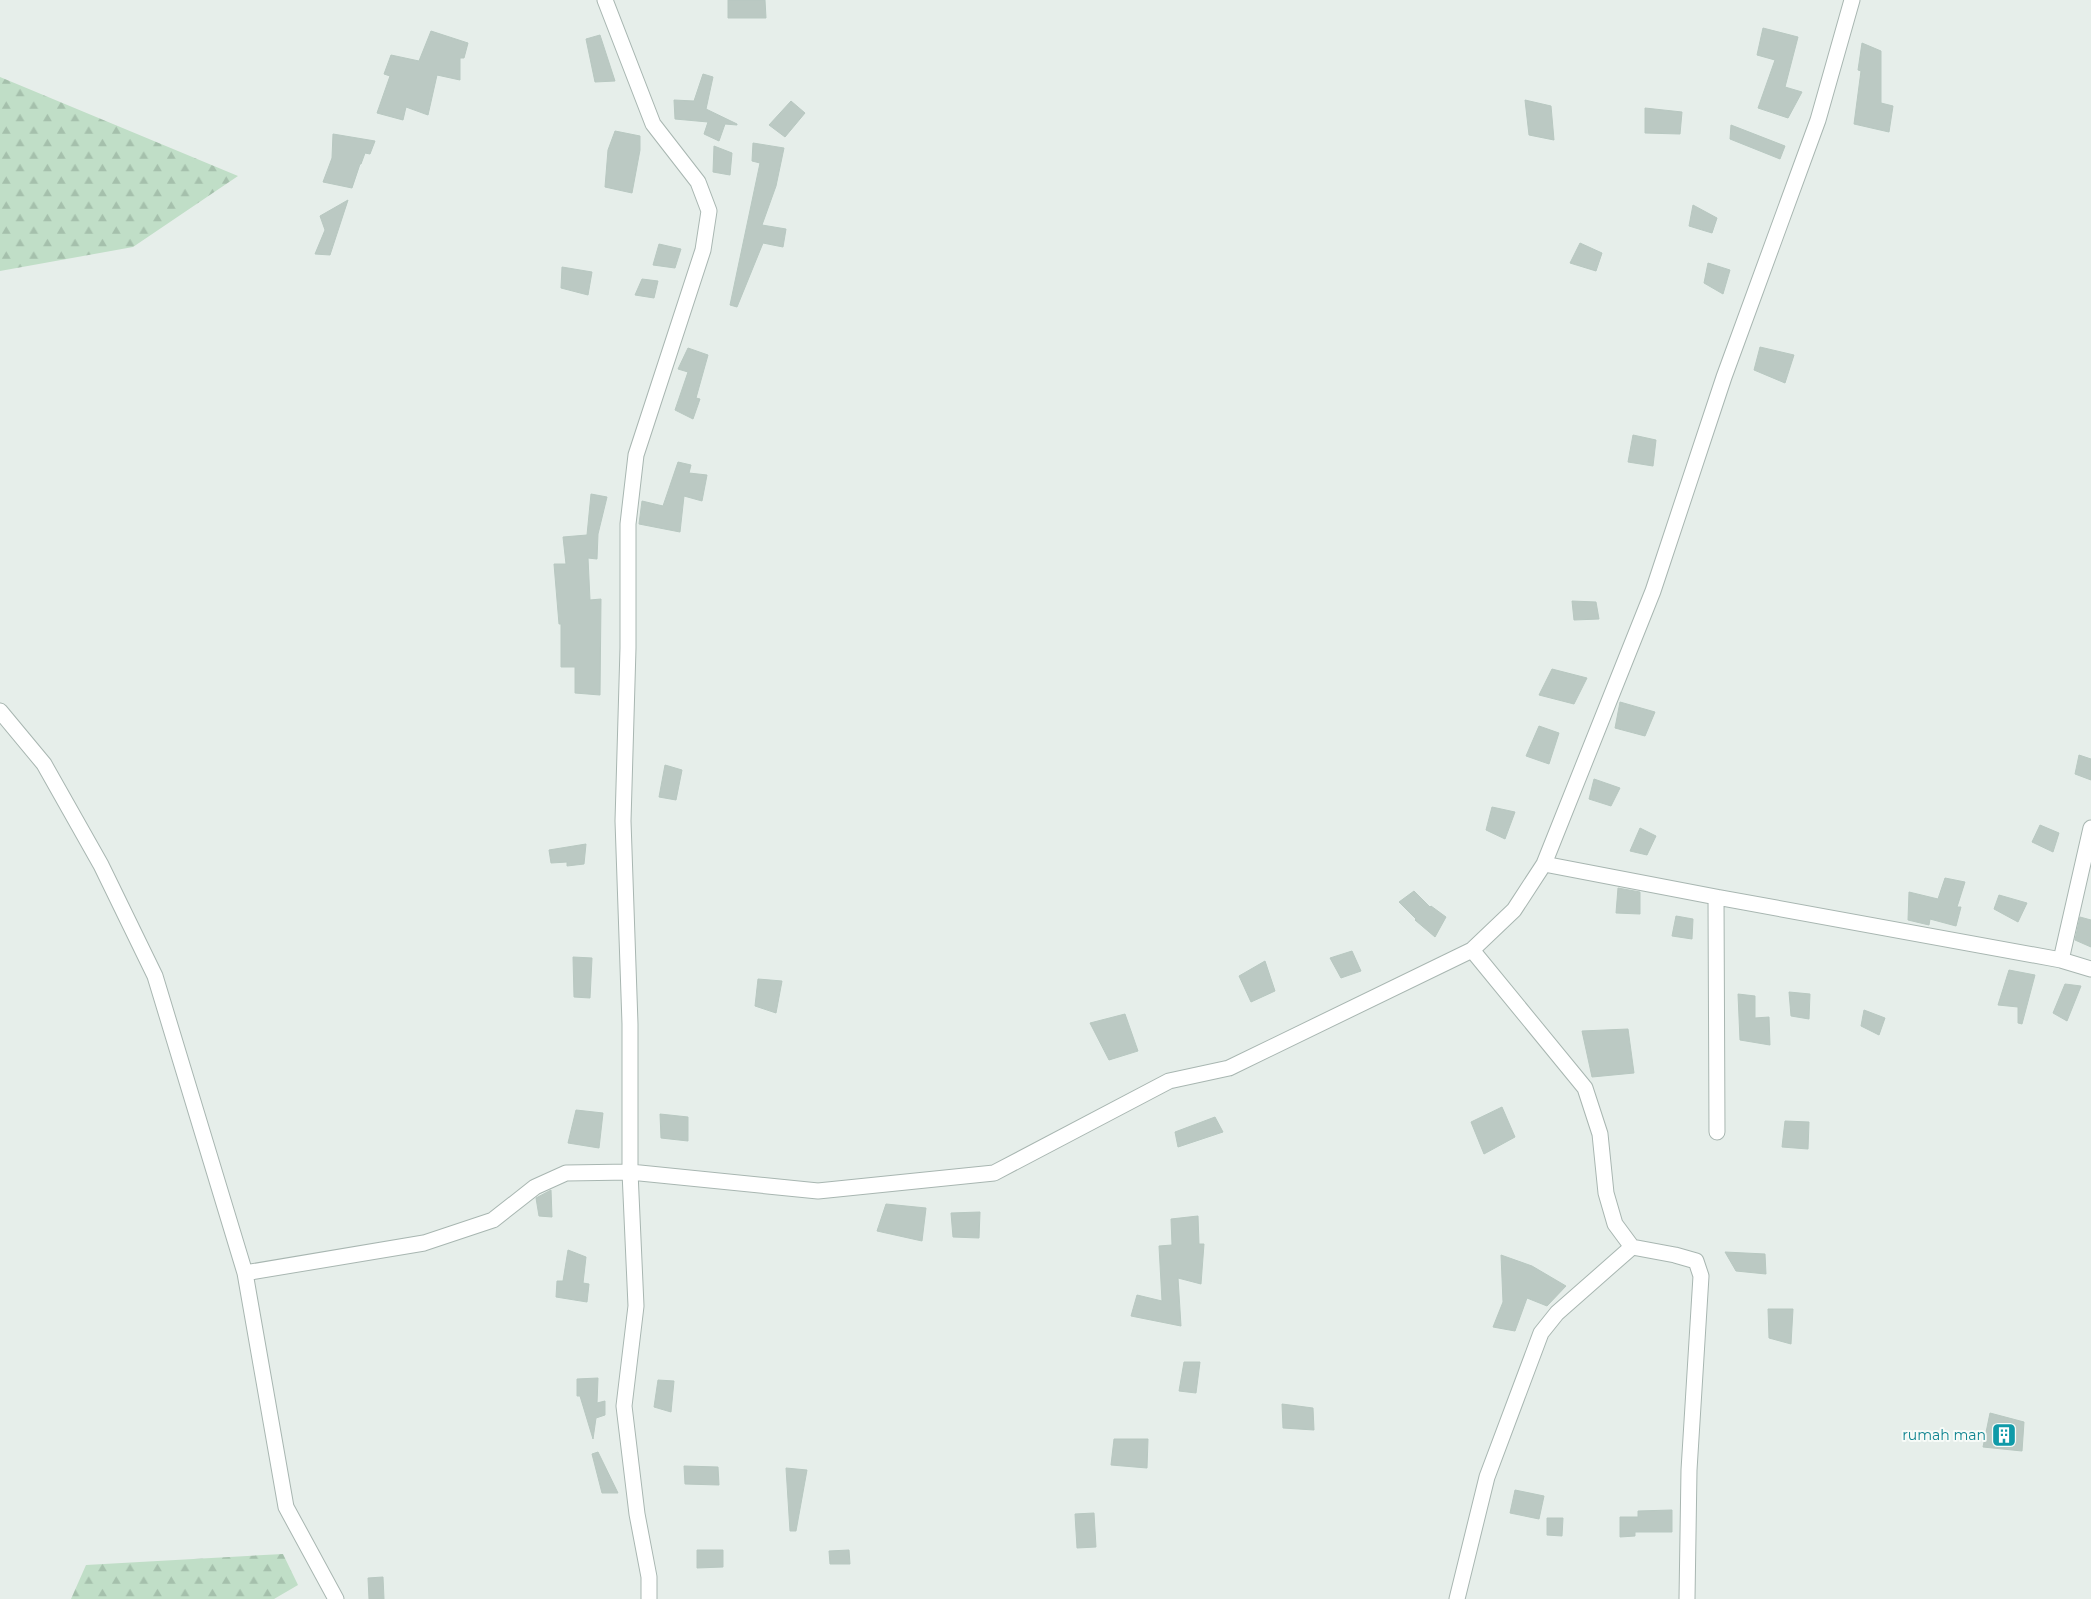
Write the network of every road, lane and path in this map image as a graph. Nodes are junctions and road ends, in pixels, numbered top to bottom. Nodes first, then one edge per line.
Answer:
1 (605, 0) edge
2 (1852, 0) edge
3 (0, 711) edge
4 (2091, 828) edge
5 (1544, 864) junction
6 (1716, 898) junction
7 (1472, 950) junction
8 (2061, 960) junction
9 (2091, 969) edge
10 (1717, 1132) dead end
11 (630, 1172) junction
12 (1632, 1247) junction
13 (245, 1273) junction
14 (336, 1599) edge
15 (650, 1599) edge
16 (1458, 1599) edge
17 (1687, 1599) edge

1 - 11 street
2 - 5 street
3 - 13 street
4 - 8 street
5 - 6 street
5 - 7 street
6 - 8 street
6 - 10 street
7 - 11 street
7 - 12 street
8 - 9 street
11 - 13 street
11 - 15 street
12 - 16 street
12 - 17 street
13 - 14 street

